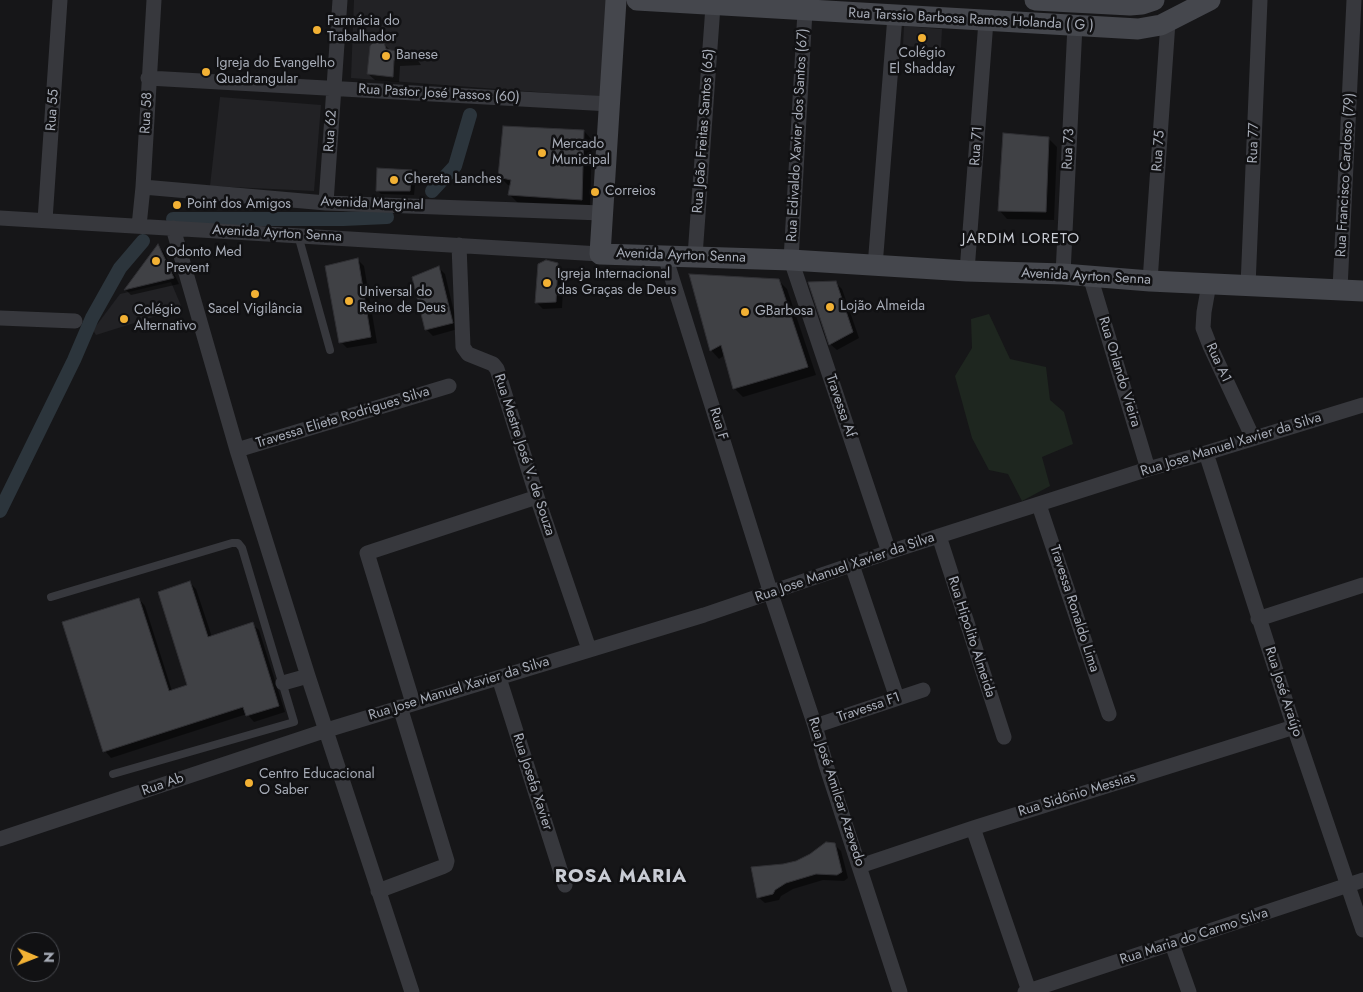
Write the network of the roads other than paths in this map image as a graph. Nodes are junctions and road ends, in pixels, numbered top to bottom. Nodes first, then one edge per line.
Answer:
1 (60, 0) edge
2 (154, 0) edge
3 (340, 0) edge
4 (616, 0) edge
5 (637, 0) edge
6 (1035, 0) edge
7 (1154, 0) edge
8 (1210, 0) edge
9 (1260, 0) edge
10 (1354, 0) edge
11 (1076, 1) edge
12 (714, 6) junction
13 (939, 9) edge
14 (805, 11) junction
15 (895, 16) junction
16 (986, 21) junction
17 (1168, 22) junction
18 (1075, 25) junction
19 (148, 78) junction
20 (334, 88) junction
21 (610, 104) junction
22 (143, 188) junction
23 (326, 203) junction
24 (602, 213) junction
25 (0, 218) edge
26 (45, 220) junction
27 (139, 226) junction
28 (173, 228) junction
29 (298, 235) junction
30 (459, 245) junction
31 (600, 254) junction
32 (665, 256) junction
33 (696, 256) junction
34 (791, 260) junction
35 (875, 266) junction
36 (967, 271) junction
37 (1063, 274) junction
38 (1090, 276) junction
39 (1150, 280) junction
40 (1208, 284) junction
41 (1248, 286) junction
42 (1340, 289) junction
43 (1363, 291) edge
44 (0, 318) edge
45 (75, 321) dead end
46 (330, 350) dead end
47 (449, 386) dead end
48 (1363, 405) edge
49 (1253, 438) junction
50 (237, 450) junction
51 (1206, 453) junction
52 (1148, 469) junction
53 (537, 497) junction
54 (1039, 505) junction
55 (939, 536) junction
56 (889, 552) junction
57 (852, 565) junction
58 (1363, 584) edge
59 (771, 593) junction
60 (51, 597) dead end
61 (1258, 619) junction
62 (589, 649) junction
63 (308, 676) junction
64 (499, 678) junction
65 (283, 683) junction
66 (923, 690) dead end
67 (897, 698) junction
68 (406, 705) junction
69 (1109, 714) dead end
70 (815, 726) junction
71 (1294, 727) junction
72 (327, 730) junction
73 (1004, 737) dead end
74 (112, 774) dead end
75 (973, 828) junction
76 (0, 839) edge
77 (860, 866) junction
78 (1363, 880) edge
79 (1348, 885) junction
80 (566, 886) dead end
81 (378, 891) junction
82 (1363, 930) edge
83 (1172, 944) junction
84 (1027, 991) edge
85 (412, 992) edge
86 (900, 992) edge
87 (1189, 992) edge

1 - 26 street, Rua 55
2 - 19 street, Rua 58
3 - 20 street, Rua 62
4 - 21 street
5 - 12 street, Rua Tarssio Barbosa Ramos Holanda ( G )
6 - 11 street, Rua Tarssio Barbosa Ramos Holanda ( G )
7 - 11 street, Rua Tarssio Barbosa Ramos Holanda ( G )
8 - 17 street, Rua Tarssio Barbosa Ramos Holanda ( G )
9 - 41 street, Rua 77
10 - 42 street, Rua Francisco Cardoso (79)
12 - 14 street, Rua Tarssio Barbosa Ramos Holanda ( G )
12 - 33 street, Rua João Freitas Santos (65)
13 - 15 street, Rua Tarssio Barbosa Ramos Holanda ( G )
13 - 16 street, Rua Tarssio Barbosa Ramos Holanda ( G )
14 - 15 street, Rua Tarssio Barbosa Ramos Holanda ( G )
14 - 34 street, Rua Edivaldo Xavier dos Santos (67)
15 - 35 street
16 - 18 street, Rua Tarssio Barbosa Ramos Holanda ( G )
16 - 36 street, Rua 71
17 - 18 street, Rua Tarssio Barbosa Ramos Holanda ( G )
17 - 39 street, Rua 75
18 - 37 street, Rua 73
19 - 20 street, Rua Pastor José Passos (60)
19 - 22 street, Rua 58
20 - 21 street, Rua Pastor José Passos (60)
20 - 23 street, Rua 62
21 - 24 street
22 - 23 street, Avenida Marginal
22 - 27 street, Rua 58
23 - 24 street, Avenida Marginal
24 - 31 street
25 - 26 street, Avenida Ayrton Senna
26 - 27 street, Avenida Ayrton Senna
27 - 28 street, Avenida Ayrton Senna
28 - 29 street, Avenida Ayrton Senna
28 - 50 street
29 - 30 street, Avenida Ayrton Senna
29 - 46 lane
30 - 31 street, Avenida Ayrton Senna
30 - 53 street, Rua Mestre José V. de Souza
31 - 32 street, Avenida Ayrton Senna
32 - 33 street, Avenida Ayrton Senna
32 - 59 street, Rua F
33 - 34 street, Avenida Ayrton Senna
34 - 35 street, Avenida Ayrton Senna
34 - 56 street, Travessa Af
35 - 36 street, Avenida Ayrton Senna
36 - 37 street, Avenida Ayrton Senna
37 - 38 street, Avenida Ayrton Senna
38 - 39 street, Avenida Ayrton Senna
38 - 52 street, Rua Orlando Vieira
39 - 40 street, Avenida Ayrton Senna
40 - 41 street, Avenida Ayrton Senna
40 - 49 street, Rua A1
41 - 42 street, Avenida Ayrton Senna
42 - 43 street, Avenida Ayrton Senna
44 - 45 street
47 - 50 street, Travessa Eliete Rodrigues Silva
48 - 49 street, Rua Jose Manuel Xavier da Silva
49 - 51 street, Rua Jose Manuel Xavier da Silva
50 - 63 street
51 - 52 street, Rua Jose Manuel Xavier da Silva
51 - 61 street, Rua José Araújo
52 - 54 street, Rua Jose Manuel Xavier da Silva
53 - 62 street, Rua Mestre José V. de Souza
53 - 68 street
54 - 55 street, Rua Jose Manuel Xavier da Silva
54 - 69 street, Travessa Ronaldo Lima
55 - 56 street, Rua Jose Manuel Xavier da Silva
55 - 73 street, Rua Hipolito Almeida
56 - 57 street, Rua Jose Manuel Xavier da Silva
57 - 59 street, Rua Jose Manuel Xavier da Silva
57 - 67 street
58 - 61 street
59 - 62 street, Rua Jose Manuel Xavier da Silva
59 - 70 street, Rua José Amilcar Azevedo
60 - 65 lane
61 - 71 street, Rua José Araújo
62 - 64 street, Rua Jose Manuel Xavier da Silva
63 - 65 street
63 - 72 street
64 - 68 street, Rua Jose Manuel Xavier da Silva
64 - 80 street, Rua Josefa Xavier
65 - 74 lane
66 - 67 street, Travessa F1
67 - 70 street, Travessa F1
68 - 72 street, Rua Jose Manuel Xavier da Silva
68 - 81 street
70 - 77 street, Rua José Amilcar Azevedo
71 - 75 street, Rua Sidônio Messias
71 - 79 street, Rua José Araújo
72 - 76 street, Rua Ab
72 - 81 street
75 - 77 street, Rua Sidônio Messias
75 - 84 street
77 - 86 street, Rua José Amilcar Azevedo
78 - 79 street, Rua Maria do Carmo Silva
79 - 82 street, Rua José Araújo
79 - 83 street, Rua Maria do Carmo Silva
81 - 85 street
83 - 84 street, Rua Maria do Carmo Silva
83 - 87 street

